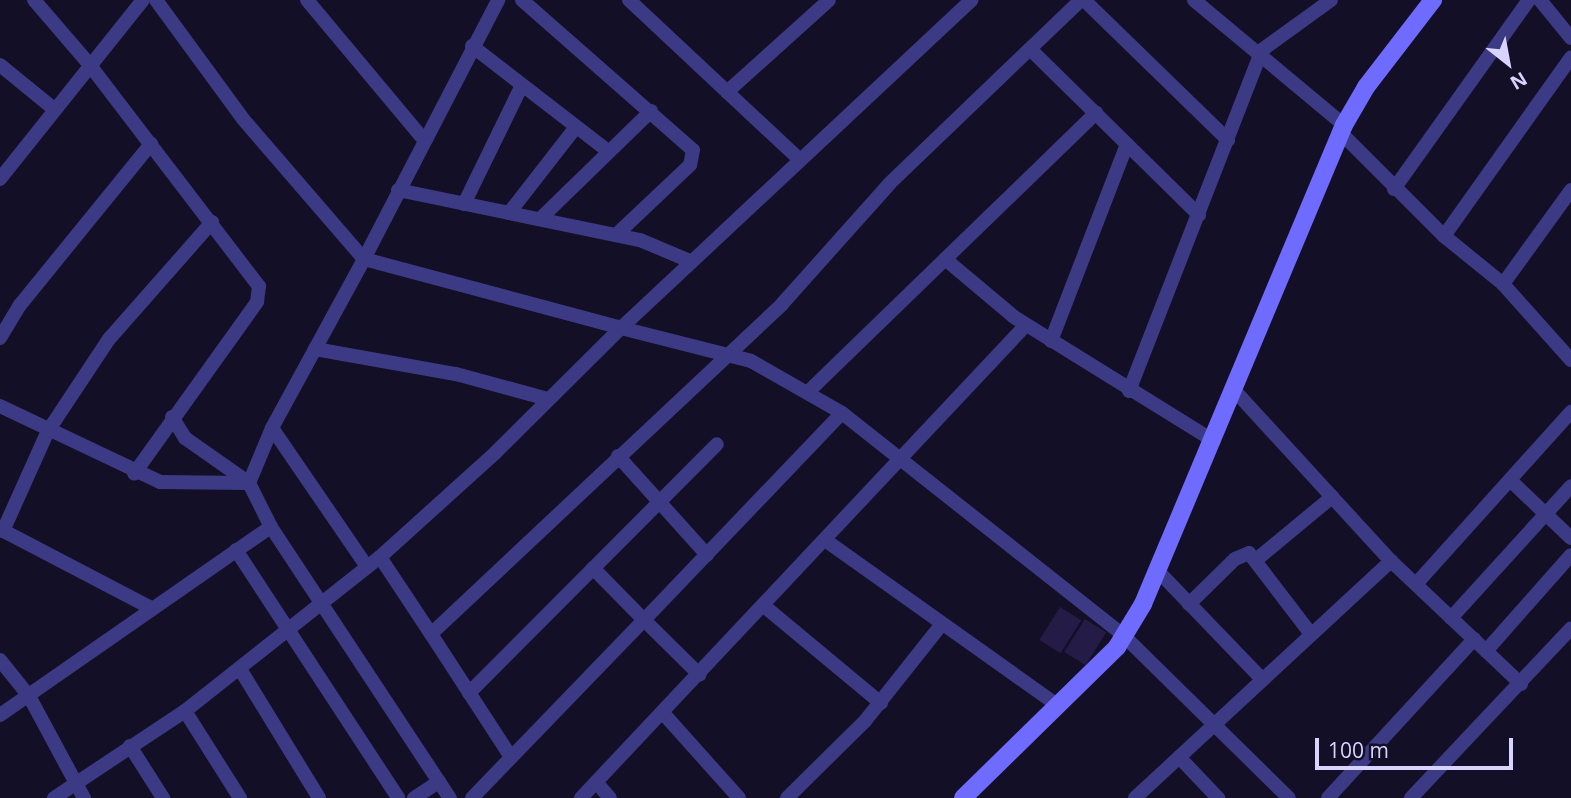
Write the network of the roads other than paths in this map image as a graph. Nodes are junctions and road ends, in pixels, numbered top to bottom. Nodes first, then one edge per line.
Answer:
1 (34, 0) edge
2 (143, 0) edge
3 (156, 0) edge
4 (307, 0) edge
5 (498, 0) edge
6 (522, 0) edge
7 (629, 0) edge
8 (829, 0) edge
9 (971, 0) edge
10 (1083, 0) edge
11 (1331, 0) edge
12 (1433, 0) edge
13 (1529, 0) edge
14 (1541, 0) edge
15 (1198, 1) edge
16 (1571, 38) edge
17 (472, 46) junction
18 (1030, 49) junction
19 (1571, 57) edge
20 (1259, 58) junction
21 (89, 64) junction
22 (0, 65) edge
23 (522, 85) junction
24 (727, 92) junction
25 (54, 109) junction
26 (652, 111) junction
27 (1096, 113) junction
28 (576, 127) junction
29 (1343, 129) junction
30 (424, 140) junction
31 (1228, 140) junction
32 (151, 144) junction
33 (1126, 144) junction
34 (609, 152) junction
35 (799, 159) junction
36 (0, 179) edge
37 (1394, 189) junction
38 (398, 190) junction
39 (1571, 190) edge
40 (464, 204) junction
41 (509, 213) junction
42 (1199, 215) junction
43 (540, 219) junction
44 (212, 222) junction
45 (616, 235) junction
46 (1444, 236) junction
47 (364, 258) junction
48 (945, 259) junction
49 (690, 261) junction
50 (1503, 284) junction
51 (1026, 325) junction
52 (621, 327) junction
53 (0, 338) edge
54 (1051, 341) junction
55 (315, 349) junction
56 (724, 354) junction
57 (1571, 360) edge
58 (809, 391) junction
59 (1129, 391) junction
60 (1235, 391) junction
61 (548, 400) junction
62 (0, 406) edge
63 (1571, 412) edge
64 (842, 413) junction
65 (172, 417) junction
66 (272, 428) junction
67 (48, 430) junction
68 (1214, 441) junction
69 (717, 444) dead end
70 (618, 456) junction
71 (901, 458) junction
72 (134, 474) junction
73 (1510, 480) junction
74 (249, 483) junction
75 (1571, 486) edge
76 (1332, 497) junction
77 (659, 502) junction
78 (1545, 514) junction
79 (271, 527) junction
80 (1, 530) edge
81 (1571, 538) edge
82 (825, 540) junction
83 (236, 550) junction
84 (707, 555) junction
85 (1571, 555) edge
86 (380, 557) junction
87 (1256, 560) junction
88 (1391, 561) junction
89 (368, 566) junction
90 (593, 568) junction
91 (1158, 571) junction
92 (1416, 584) junction
93 (322, 604) junction
94 (1189, 604) junction
95 (764, 606) junction
96 (151, 608) junction
97 (1451, 618) junction
98 (644, 620) junction
99 (942, 624) junction
100 (1571, 628) edge
101 (290, 631) junction
102 (431, 634) junction
103 (1311, 634) junction
104 (1124, 636) junction
105 (1474, 639) junction
106 (1486, 651) junction
107 (0, 660) edge
108 (240, 669) junction
109 (700, 675) junction
110 (1262, 679) junction
111 (1521, 684) junction
112 (469, 693) junction
113 (29, 696) junction
114 (881, 703) junction
115 (1057, 705) junction
116 (185, 711) junction
117 (663, 713) junction
118 (0, 715) edge
119 (1216, 723) junction
120 (130, 746) junction
121 (511, 757) junction
122 (1179, 757) junction
123 (439, 782) junction
124 (596, 782) junction
125 (76, 784) junction
126 (54, 798) edge
127 (84, 798) edge
128 (163, 798) edge
129 (240, 798) edge
130 (319, 798) edge
131 (398, 798) edge
132 (414, 798) edge
133 (450, 798) edge
134 (472, 798) edge
135 (581, 798) edge
136 (610, 798) edge
137 (739, 798) edge
138 (787, 798) edge
139 (963, 798) edge
140 (1135, 798) edge
141 (1218, 798) edge
142 (1289, 798) edge
143 (1328, 798) edge
144 (1411, 798) edge

1 - 21 street
2 - 21 street
3 - 47 street
4 - 30 street
5 - 17 street
6 - 26 street
7 - 24 street
8 - 24 street
9 - 35 street
10 - 18 street
10 - 31 street
11 - 20 street
12 - 29 main road
13 - 37 street
14 - 16 street
15 - 20 street
17 - 23 street
17 - 30 street
18 - 27 street
18 - 56 street
19 - 46 street
20 - 29 street
20 - 31 street
21 - 25 street
21 - 32 street
22 - 25 street
23 - 28 street
23 - 40 street
24 - 35 street
25 - 36 street
26 - 34 street
26 - 45 street
27 - 33 street
27 - 48 street
28 - 34 street
28 - 41 street
29 - 37 street
29 - 60 main road
30 - 38 street
31 - 42 street
32 - 44 street
32 - 53 street
33 - 42 street
33 - 54 street
34 - 43 street
35 - 49 street
37 - 46 street
38 - 40 street
38 - 47 street
39 - 50 street
40 - 41 street
41 - 43 street
42 - 59 street
43 - 45 street
44 - 65 street
44 - 67 street
45 - 49 street
46 - 50 street
47 - 52 street
47 - 55 street
48 - 51 street
48 - 58 street
49 - 52 street
50 - 57 street
51 - 54 street
51 - 71 street
52 - 56 street
52 - 61 street
54 - 59 street
55 - 61 street
55 - 66 street
56 - 58 street
56 - 70 street
58 - 64 street
59 - 68 street
60 - 68 main road
60 - 76 street
61 - 86 street
62 - 67 street
63 - 73 street
64 - 71 street
64 - 84 street
65 - 72 street
65 - 74 street
66 - 74 street
66 - 89 street
67 - 72 street
67 - 80 street
68 - 91 main road
69 - 77 street
70 - 77 street
70 - 102 street
71 - 82 street
71 - 104 street
72 - 74 street
73 - 78 street
73 - 92 street
74 - 79 street
75 - 78 street
76 - 87 street
76 - 88 street
77 - 84 street
77 - 90 street
78 - 81 street
78 - 97 street
79 - 83 street
79 - 93 street
80 - 96 street
82 - 95 street
82 - 99 street
83 - 96 street
83 - 101 street
84 - 98 street
85 - 106 street
86 - 89 street
86 - 102 street
87 - 94 street
87 - 103 street
88 - 92 street
88 - 103 street
89 - 93 street
90 - 98 street
90 - 112 street
91 - 94 street
91 - 104 main road
92 - 97 street
93 - 101 street
93 - 123 street
94 - 110 street
95 - 109 street
95 - 114 street
96 - 113 street
97 - 105 street
98 - 109 street
98 - 121 street
99 - 114 street
99 - 115 street
100 - 111 street
101 - 108 street
101 - 131 street
102 - 112 street
103 - 110 street
104 - 115 main road
104 - 119 street
105 - 106 street
105 - 143 street
106 - 111 street
107 - 113 street
108 - 116 street
108 - 130 street
109 - 117 street
110 - 119 street
111 - 144 street
112 - 121 street
113 - 118 street
113 - 125 street
114 - 138 street
115 - 139 main road
116 - 120 street
116 - 129 street
117 - 124 street
117 - 137 street
119 - 122 street
119 - 142 street
120 - 125 street
120 - 128 street
121 - 134 street
122 - 140 street
122 - 141 street
123 - 132 street
123 - 133 street
124 - 135 street
124 - 136 street
125 - 126 street
125 - 127 street

